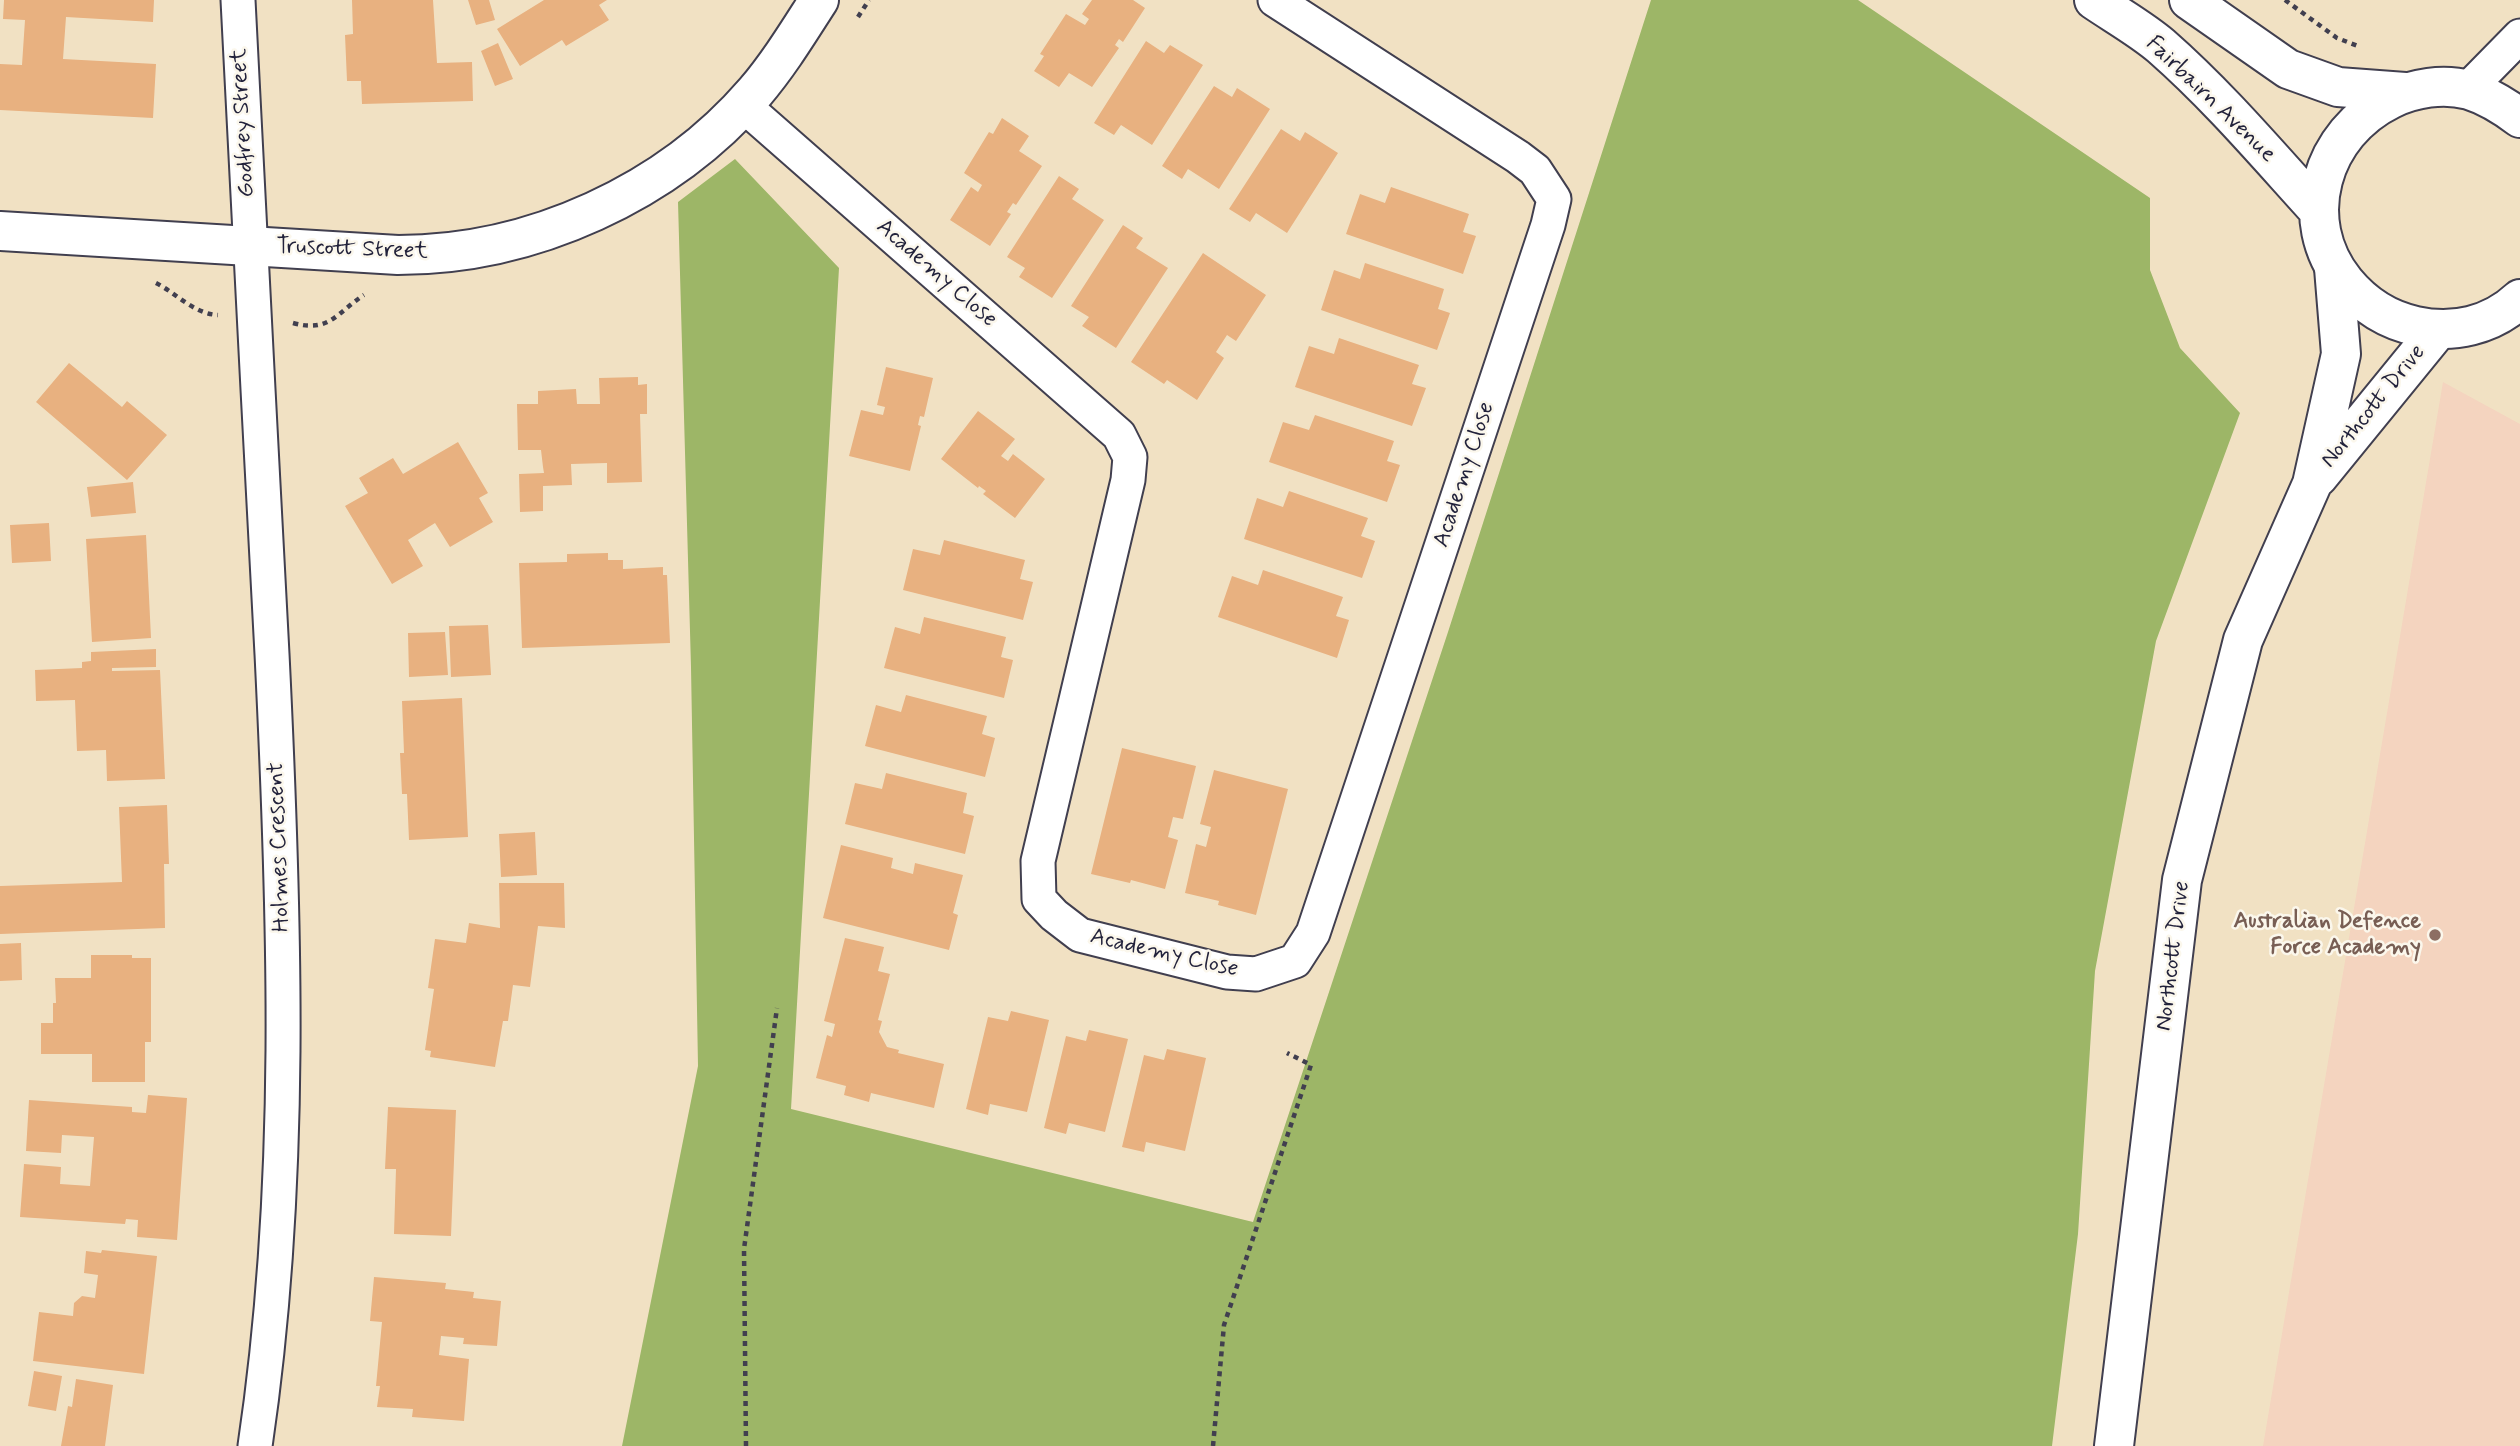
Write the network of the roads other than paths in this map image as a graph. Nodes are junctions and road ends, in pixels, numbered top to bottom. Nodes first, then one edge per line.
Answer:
1 (238, 0) edge
2 (819, 0) edge
3 (1275, 0) edge
4 (2094, 0) edge
5 (2189, 0) edge
6 (2520, 36) edge
7 (2467, 90) junction
8 (2407, 92) junction
9 (743, 105) junction
10 (2520, 118) edge
11 (2318, 210) junction
12 (0, 231) edge
13 (250, 246) junction
14 (2334, 268) junction
15 (2520, 299) edge
16 (2479, 324) junction
17 (2520, 329) edge
18 (2437, 331) junction
19 (2312, 484) junction
20 (255, 1446) edge
21 (2114, 1446) edge

1 - 13 street, Godfrey Street
2 - 9 street, Truscott Street
3 - 9 street, Academy Close
4 - 11 street, Fairbairn Avenue
5 - 8 street
6 - 7 street
7 - 8 street
7 - 10 street
8 - 11 street
9 - 13 street, Truscott Street
11 - 14 street
12 - 13 street, Truscott Street
13 - 20 street, Holmes Crescent
14 - 18 street
14 - 19 street, Northcott Drive
15 - 16 street
16 - 17 street
16 - 18 street
18 - 19 street, Northcott Drive
19 - 21 street, Northcott Drive

